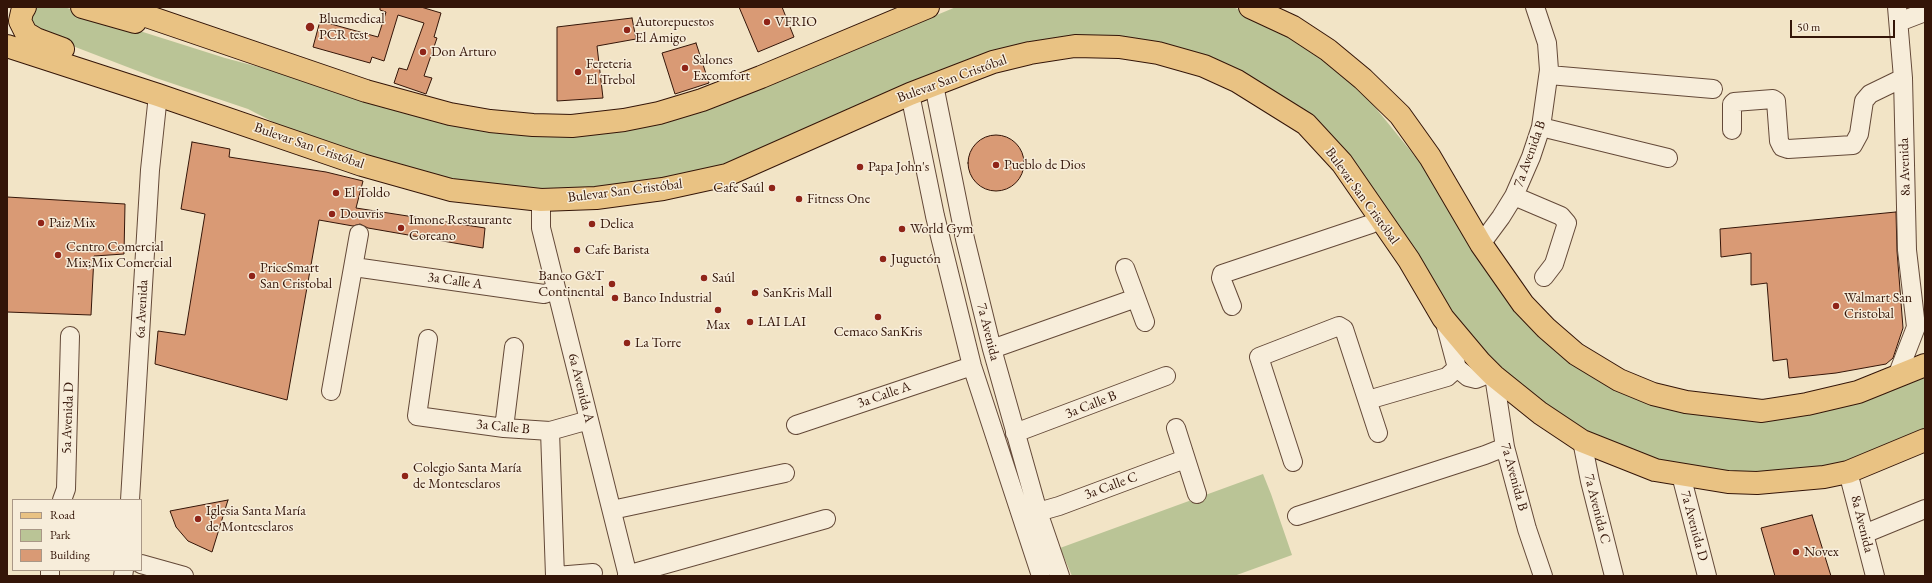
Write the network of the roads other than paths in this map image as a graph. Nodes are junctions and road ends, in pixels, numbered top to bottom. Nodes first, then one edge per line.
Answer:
1 (25, 7) edge
2 (82, 7) edge
3 (120, 7) edge
4 (928, 7) edge
5 (1250, 7) edge
6 (1535, 7) edge
7 (1925, 12) edge
8 (1898, 15) edge
9 (7, 46) edge
10 (290, 66) junction
11 (1549, 75) junction
12 (1903, 78) junction
13 (934, 85) junction
14 (1713, 89) dead end
15 (910, 94) junction
16 (158, 95) junction
17 (1541, 127) junction
18 (1732, 130) dead end
19 (302, 144) junction
20 (1668, 158) dead end
21 (1352, 178) junction
22 (1514, 196) junction
23 (541, 200) junction
24 (1371, 224) junction
25 (359, 234) dead end
26 (966, 239) junction
27 (1481, 244) junction
28 (942, 245) junction
29 (1409, 260) junction
30 (354, 267) junction
31 (1125, 268) dead end
32 (1544, 277) dead end
33 (556, 290) junction
34 (1136, 298) junction
35 (1232, 306) dead end
36 (1443, 318) junction
37 (1145, 322) dead end
38 (1920, 331) edge
39 (70, 336) dead end
40 (428, 340) dead end
41 (514, 347) dead end
42 (992, 349) junction
43 (1925, 365) edge
44 (972, 366) junction
45 (1457, 368) junction
46 (1492, 375) junction
47 (1166, 376) dead end
48 (1897, 376) junction
49 (331, 391) dead end
50 (1368, 400) junction
51 (589, 420) junction
52 (796, 425) dead end
53 (504, 428) junction
54 (1176, 428) dead end
55 (550, 431) junction
56 (1015, 433) junction
57 (1378, 433) dead end
58 (1925, 440) edge
59 (1582, 441) junction
60 (1505, 447) junction
61 (1185, 459) junction
62 (1293, 462) dead end
63 (1848, 472) junction
64 (786, 473) dead end
65 (1681, 475) junction
66 (1197, 494) dead end
67 (62, 499) edge
68 (130, 499) edge
69 (1925, 509) edge
70 (612, 510) junction
71 (1038, 512) junction
72 (1297, 516) dead end
73 (826, 519) dead end
74 (1864, 534) junction
75 (142, 564) edge
76 (593, 573) dead end
77 (627, 575) edge
78 (184, 576) edge
79 (555, 576) edge
80 (1042, 576) edge
81 (1060, 576) edge
82 (1544, 576) edge
83 (1614, 576) edge
84 (1707, 576) edge
85 (1875, 576) edge

1 - 19 main road
2 - 10 main road
3 - 10 main road
4 - 10 main road
5 - 27 main road
6 - 11 street, 7a Avenida B
7 - 8 street
8 - 12 street, 8a Avenida
9 - 16 main road, Bulevar San Cristóbal
11 - 14 street
11 - 17 street, 7a Avenida B
12 - 18 street
12 - 38 street, 8a Avenida
13 - 15 main road, Bulevar San Cristóbal
13 - 21 main road, Bulevar San Cristóbal
13 - 26 street, 7a Avenida
15 - 23 main road, Bulevar San Cristóbal
15 - 28 street, 7a Avenida
16 - 19 main road, Bulevar San Cristóbal
16 - 68 street, 6a Avenida
17 - 20 street
17 - 22 street, 7a Avenida B
19 - 23 main road, Bulevar San Cristóbal
21 - 24 street
21 - 29 main road, Bulevar San Cristóbal
22 - 27 street, 7a Avenida B
22 - 32 street
23 - 33 street, 6a Avenida A
24 - 29 street
24 - 35 street
25 - 30 street
26 - 28 street
26 - 42 street, 7a Avenida
27 - 48 main road
28 - 44 street, 7a Avenida
29 - 36 main road, Bulevar San Cristóbal
30 - 33 street, 3a Calle A
30 - 49 street
31 - 34 street
33 - 51 street, 6a Avenida A
34 - 37 street
34 - 42 street
36 - 45 street
36 - 46 main road, Bulevar San Cristóbal
38 - 48 street, 8a Avenida
39 - 67 street, 5a Avenida D
40 - 53 street, 3a Calle B
41 - 53 street
42 - 56 street, 7a Avenida
43 - 48 main road
44 - 52 street, 3a Calle A
44 - 80 street, 7a Avenida
45 - 46 street
45 - 50 street
46 - 59 main road, Bulevar San Cristóbal
46 - 60 street, 7a Avenida B
47 - 56 street, 3a Calle B
50 - 57 street
50 - 62 street
51 - 55 street, 3a Calle B
51 - 70 street, 6a Avenida A
53 - 55 street, 3a Calle B
54 - 61 street
55 - 79 street
56 - 71 street, 7a Avenida
58 - 63 main road, Bulevar San Cristóbal
59 - 65 main road, Bulevar San Cristóbal
59 - 83 street, 7a Avenida C
60 - 72 street
60 - 82 street, 7a Avenida B
61 - 66 street
61 - 71 street, 3a Calle C
63 - 65 main road, Bulevar San Cristóbal
63 - 74 street, 8a Avenida
64 - 70 street
65 - 84 street, 7a Avenida D
69 - 74 street
70 - 77 street, 6a Avenida A
71 - 81 street, 7a Avenida
73 - 77 street
74 - 85 street, 8a Avenida
75 - 78 street
76 - 79 street

